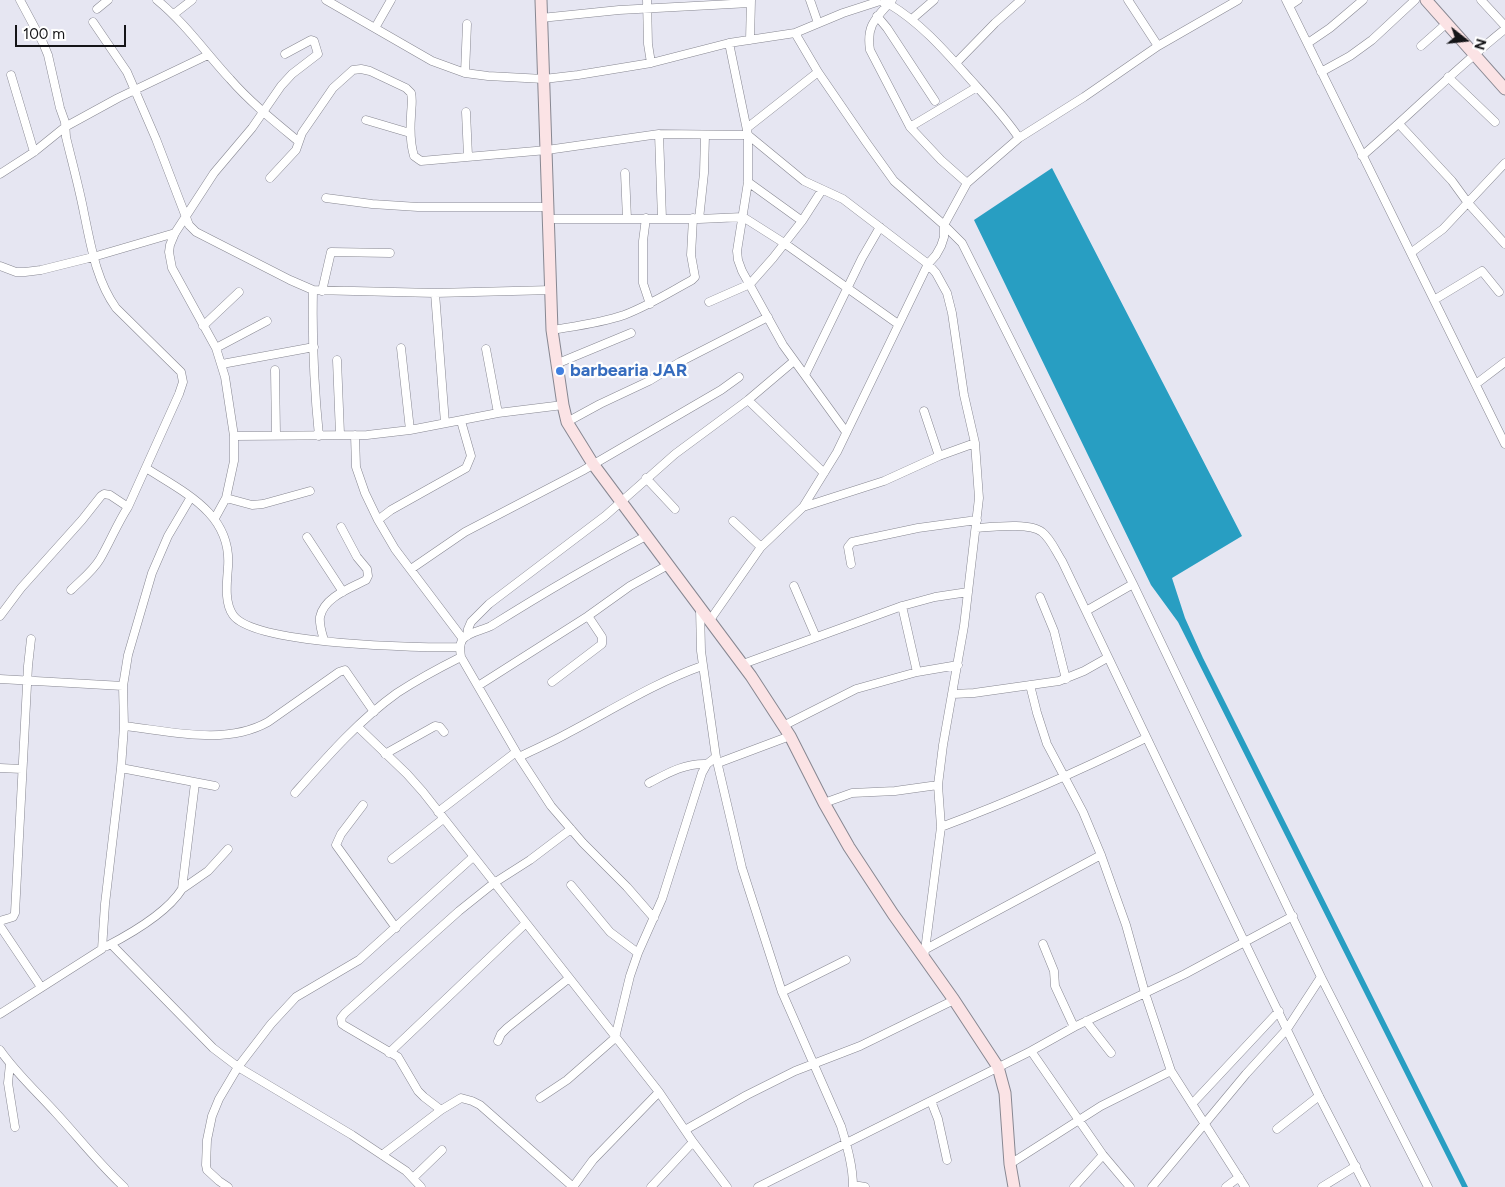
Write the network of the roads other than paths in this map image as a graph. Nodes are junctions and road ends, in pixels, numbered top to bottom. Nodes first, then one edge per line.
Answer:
1 (20, 0) edge
2 (108, 0) edge
3 (157, 0) edge
4 (192, 0) edge
5 (326, 0) edge
6 (391, 0) edge
7 (541, 0) edge
8 (647, 0) edge
9 (810, 0) edge
10 (934, 0) edge
11 (1021, 0) edge
12 (1128, 0) edge
13 (1238, 0) edge
14 (1298, 0) edge
15 (1363, 0) edge
16 (1415, 0) edge
17 (1426, 0) edge
18 (1481, 0) edge
19 (876, 1) edge
20 (750, 2) edge
21 (890, 2) edge
22 (711, 3) edge
23 (1288, 3) edge
24 (97, 9) dead end
25 (647, 9) junction
26 (174, 14) junction
27 (877, 16) junction
28 (541, 18) junction
29 (912, 20) junction
30 (93, 22) dead end
31 (818, 23) junction
32 (1447, 23) junction
33 (467, 24) dead end
34 (1505, 27) edge
35 (376, 28) junction
36 (794, 32) junction
37 (750, 40) junction
38 (729, 43) junction
39 (1308, 44) junction
40 (1158, 46) junction
41 (1421, 46) dead end
42 (285, 54) dead end
43 (1474, 54) junction
44 (208, 55) junction
45 (651, 63) junction
46 (956, 63) junction
47 (818, 72) junction
48 (1321, 72) junction
49 (465, 73) junction
50 (11, 75) dead end
51 (1448, 77) junction
52 (544, 79) junction
53 (977, 87) junction
54 (1505, 89) edge
55 (135, 91) junction
56 (934, 101) dead end
57 (264, 112) junction
58 (466, 112) dead end
59 (366, 120) dead end
60 (1495, 122) dead end
61 (1399, 124) junction
62 (910, 126) junction
63 (65, 127) junction
64 (748, 131) junction
65 (410, 133) junction
66 (659, 134) junction
67 (705, 135) junction
68 (1019, 138) junction
69 (298, 141) junction
70 (547, 150) junction
71 (34, 152) junction
72 (468, 156) junction
73 (1362, 156) junction
74 (1505, 163) edge
75 (625, 172) dead end
76 (0, 174) edge
77 (270, 178) dead end
78 (748, 182) junction
79 (967, 183) junction
80 (822, 190) junction
81 (326, 198) dead end
82 (1468, 203) junction
83 (548, 206) junction
84 (187, 217) junction
85 (743, 217) junction
86 (646, 218) junction
87 (627, 219) junction
88 (662, 219) junction
89 (696, 219) junction
90 (548, 220) junction
91 (802, 221) junction
92 (944, 224) junction
93 (880, 227) junction
94 (175, 233) junction
95 (784, 243) junction
96 (1505, 244) edge
97 (1412, 252) junction
98 (390, 253) dead end
99 (93, 257) junction
100 (928, 264) junction
101 (0, 266) edge
102 (750, 284) junction
103 (847, 288) junction
104 (313, 290) junction
105 (322, 290) junction
106 (552, 290) junction
107 (239, 292) dead end
108 (1499, 292) dead end
109 (435, 294) junction
110 (1434, 300) junction
111 (710, 302) dead end
112 (650, 304) junction
113 (768, 317) junction
114 (267, 321) dead end
115 (898, 324) junction
116 (203, 326) junction
117 (552, 330) junction
118 (631, 333) dead end
119 (314, 347) junction
120 (216, 348) junction
121 (401, 348) dead end
122 (486, 349) dead end
123 (337, 360) dead end
124 (794, 361) junction
125 (1505, 362) edge
126 (222, 364) junction
127 (556, 364) junction
128 (275, 370) dead end
129 (805, 374) junction
130 (739, 377) dead end
131 (1476, 384) junction
132 (748, 400) junction
133 (563, 405) junction
134 (924, 411) dead end
135 (498, 414) junction
136 (461, 421) junction
137 (567, 422) junction
138 (445, 423) junction
139 (410, 430) junction
140 (846, 432) junction
141 (340, 434) junction
142 (276, 435) junction
143 (355, 435) junction
144 (234, 436) junction
145 (319, 436) junction
146 (975, 443) junction
147 (1505, 444) edge
148 (939, 456) junction
149 (593, 464) junction
150 (146, 468) junction
151 (824, 473) junction
152 (646, 478) junction
153 (310, 491) dead end
154 (191, 497) junction
155 (226, 498) junction
156 (621, 502) junction
157 (128, 507) junction
158 (803, 507) junction
159 (675, 509) dead end
160 (215, 518) junction
161 (378, 520) junction
162 (733, 521) dead end
163 (976, 524) junction
164 (341, 527) dead end
165 (646, 536) junction
166 (307, 537) dead end
167 (761, 547) junction
168 (851, 564) dead end
169 (668, 565) junction
170 (411, 568) junction
171 (1133, 584) junction
172 (794, 586) dead end
173 (71, 590) dead end
174 (343, 592) junction
175 (968, 592) junction
176 (1040, 597) dead end
177 (902, 606) junction
178 (700, 607) junction
179 (1086, 611) junction
180 (0, 616) edge
181 (588, 616) junction
182 (710, 620) junction
183 (816, 638) junction
184 (31, 639) dead end
185 (324, 640) junction
186 (463, 641) junction
187 (461, 658) junction
188 (1107, 658) junction
189 (743, 664) junction
190 (958, 665) junction
191 (702, 666) junction
192 (917, 672) junction
193 (0, 679) edge
194 (1066, 679) junction
195 (27, 680) junction
196 (552, 682) dead end
197 (1030, 685) junction
198 (123, 686) junction
199 (478, 686) junction
200 (953, 694) junction
201 (374, 712) junction
202 (124, 726) junction
203 (358, 727) junction
204 (787, 731) junction
205 (444, 732) dead end
206 (1146, 738) junction
207 (385, 754) junction
208 (517, 755) junction
209 (717, 760) junction
210 (707, 764) junction
211 (0, 768) edge
212 (121, 768) junction
213 (22, 769) junction
214 (1064, 778) junction
215 (195, 783) junction
216 (649, 783) dead end
217 (938, 785) junction
218 (214, 786) dead end
219 (295, 793) dead end
220 (824, 803) junction
221 (363, 805) dead end
222 (438, 812) junction
223 (443, 819) junction
224 (940, 827) junction
225 (571, 829) junction
226 (228, 849) dead end
227 (1101, 855) junction
228 (473, 857) junction
229 (392, 859) dead end
230 (494, 883) junction
231 (571, 885) dead end
232 (182, 889) junction
233 (1293, 916) junction
234 (654, 918) junction
235 (0, 921) edge
236 (525, 924) junction
237 (0, 926) edge
238 (396, 928) junction
239 (1244, 941) junction
240 (111, 944) junction
241 (1043, 944) dead end
242 (102, 949) junction
243 (638, 953) junction
244 (925, 954) junction
245 (846, 960) dead end
246 (1321, 977) junction
247 (568, 978) junction
248 (41, 987) junction
249 (782, 992) junction
250 (1144, 993) junction
251 (954, 1000) junction
252 (1278, 1011) junction
253 (0, 1014) edge
254 (1086, 1021) junction
255 (1074, 1027) junction
256 (1288, 1029) junction
257 (614, 1038) junction
258 (498, 1041) dead end
259 (0, 1050) edge
260 (1031, 1052) junction
261 (389, 1053) junction
262 (1111, 1053) dead end
263 (10, 1064) junction
264 (813, 1064) junction
265 (238, 1067) junction
266 (998, 1067) junction
267 (1171, 1071) junction
268 (659, 1092) junction
269 (1320, 1096) junction
270 (540, 1098) dead end
271 (931, 1101) junction
272 (1192, 1104) junction
273 (441, 1110) junction
274 (1078, 1121) junction
275 (1205, 1124) junction
276 (15, 1127) dead end
277 (1277, 1129) dead end
278 (685, 1130) junction
279 (693, 1142) junction
280 (847, 1144) junction
281 (442, 1150) dead end
282 (382, 1155) junction
283 (1103, 1155) junction
284 (947, 1160) dead end
285 (1010, 1164) junction
286 (1356, 1166) junction
287 (1238, 1177) junction
288 (413, 1178) junction
289 (853, 1186) edge
290 (124, 1187) edge
291 (228, 1187) edge
292 (421, 1187) edge
293 (573, 1187) edge
294 (651, 1187) edge
295 (727, 1187) edge
296 (758, 1187) edge
297 (865, 1187) edge
298 (1014, 1187) edge
299 (1074, 1187) edge
300 (1130, 1187) edge
301 (1152, 1187) edge
302 (1226, 1187) edge
303 (1246, 1187) edge
304 (1322, 1187) edge
305 (1366, 1187) edge
306 (1428, 1187) edge

1 - 63 street
2 - 24 street
3 - 26 street
4 - 26 street
5 - 35 street
6 - 35 street
7 - 28 street
8 - 25 street
9 - 31 street
10 - 29 street
11 - 46 street
12 - 40 street
13 - 40 street
14 - 23 street
15 - 39 street
16 - 48 street
17 - 32 street
18 - 34 street
19 - 21 street
19 - 31 street
20 - 22 street
20 - 37 street
21 - 27 street
21 - 29 street
22 - 25 street
23 - 39 street
25 - 28 street
25 - 45 street
26 - 44 street
27 - 56 street
27 - 62 street
28 - 52 street
29 - 46 street
30 - 55 street
31 - 36 street
32 - 41 street
32 - 43 street
33 - 49 street
34 - 43 street
35 - 49 street
36 - 37 street
36 - 47 street
37 - 38 street
38 - 45 street
38 - 64 street
39 - 48 street
40 - 68 street
42 - 57 street
43 - 51 street
43 - 54 street
44 - 55 street
44 - 57 street
45 - 52 street
46 - 53 street
47 - 64 street
47 - 92 street
48 - 73 street
49 - 52 street
50 - 71 street
51 - 60 street
51 - 61 street
52 - 70 street
53 - 62 street
53 - 68 street
55 - 63 street
55 - 84 street
57 - 69 street
57 - 84 street
58 - 72 street
59 - 65 street
61 - 73 street
61 - 82 street
62 - 79 street
63 - 71 street
63 - 99 street
64 - 67 street
64 - 78 street
64 - 80 street
65 - 69 street
65 - 72 street
66 - 67 street
66 - 70 street
66 - 88 street
67 - 89 street
68 - 79 street
69 - 77 street
70 - 72 street
70 - 83 street
71 - 76 street
73 - 97 street
74 - 82 street
75 - 87 street
78 - 85 street
78 - 91 street
79 - 92 street
80 - 91 street
80 - 93 street
81 - 83 street
82 - 96 street
82 - 97 street
83 - 90 street
84 - 94 street
84 - 104 street
85 - 89 street
85 - 95 street
85 - 102 street
86 - 87 street
86 - 88 street
86 - 112 street
87 - 90 street
88 - 89 street
89 - 112 street
90 - 106 street
91 - 95 street
92 - 100 street
92 - 171 street
93 - 100 street
93 - 103 street
94 - 99 street
94 - 116 street
95 - 102 street
95 - 103 street
97 - 110 street
98 - 105 street
99 - 101 street
99 - 150 street
100 - 115 street
100 - 146 street
102 - 111 street
102 - 113 street
103 - 115 street
103 - 129 street
104 - 105 street
104 - 119 street
105 - 109 street
106 - 109 street
106 - 117 street
107 - 116 street
108 - 110 street
109 - 138 street
110 - 131 street
112 - 117 street
113 - 124 street
113 - 137 street
114 - 120 street
115 - 140 street
116 - 120 street
117 - 127 street
118 - 127 street
119 - 126 street
119 - 145 street
120 - 126 street
121 - 139 street
122 - 135 street
123 - 141 street
124 - 129 street
124 - 132 street
125 - 131 street
126 - 144 street
127 - 133 street
128 - 142 street
129 - 140 street
130 - 149 street
131 - 147 street
132 - 151 street
132 - 152 street
133 - 135 street
133 - 137 street
134 - 148 street
135 - 136 street
136 - 138 street
136 - 161 street
137 - 149 street
138 - 139 street
139 - 143 street
140 - 151 street
141 - 143 street
141 - 145 street
142 - 144 street
142 - 145 street
143 - 161 street
144 - 155 street
146 - 148 street
146 - 163 street
148 - 158 street
149 - 156 street
149 - 170 street
150 - 154 street
150 - 157 street
151 - 158 street
152 - 156 street
152 - 159 street
153 - 155 street
154 - 160 street
154 - 198 street
155 - 160 street
156 - 165 street
156 - 186 street
157 - 173 street
157 - 180 street
158 - 167 street
160 - 185 street
161 - 170 street
162 - 167 street
163 - 168 street
163 - 175 street
163 - 179 street
164 - 174 street
165 - 169 street
165 - 186 street
166 - 174 street
167 - 182 street
169 - 178 street
169 - 181 street
170 - 186 street
171 - 179 street
171 - 233 street
172 - 183 street
174 - 185 street
175 - 177 street
175 - 190 street
176 - 194 street
177 - 183 street
177 - 192 street
178 - 182 street
178 - 191 street
179 - 188 street
181 - 196 street
181 - 199 street
182 - 189 street
183 - 189 street
184 - 195 street
185 - 186 street
186 - 187 street
187 - 199 street
187 - 201 street
188 - 194 street
188 - 206 street
189 - 204 street
190 - 192 street
190 - 200 street
191 - 208 street
191 - 209 street
192 - 204 street
193 - 195 street
194 - 197 street
195 - 198 street
195 - 213 street
197 - 200 street
197 - 214 street
198 - 202 street
199 - 208 street
200 - 217 street
201 - 202 street
201 - 203 street
202 - 212 street
203 - 207 street
203 - 219 street
204 - 209 street
204 - 220 street
205 - 207 street
206 - 214 street
206 - 239 street
207 - 222 street
208 - 222 street
208 - 225 street
209 - 210 street
209 - 249 street
210 - 216 street
210 - 234 street
211 - 213 street
212 - 215 street
212 - 242 street
213 - 235 street
214 - 224 street
214 - 227 street
215 - 218 street
215 - 232 street
217 - 220 street
217 - 224 street
220 - 244 street
221 - 238 street
222 - 223 street
223 - 228 street
223 - 229 street
224 - 244 street
225 - 230 street
225 - 234 street
226 - 232 street
227 - 244 street
227 - 250 street
228 - 230 street
228 - 238 street
230 - 236 street
230 - 261 street
231 - 243 street
232 - 240 street
233 - 239 street
233 - 246 street
234 - 243 street
236 - 247 street
236 - 261 street
237 - 248 street
238 - 265 street
239 - 250 street
239 - 252 street
240 - 242 street
240 - 265 street
241 - 255 street
242 - 248 street
243 - 257 street
244 - 251 street
245 - 249 street
246 - 256 street
246 - 306 street
247 - 257 street
247 - 258 street
248 - 253 street
249 - 264 street
250 - 254 street
250 - 267 street
251 - 264 street
251 - 266 street
252 - 256 street
252 - 272 street
254 - 255 street
254 - 262 street
255 - 260 street
256 - 269 street
256 - 275 street
257 - 268 street
257 - 270 street
259 - 263 street
260 - 266 street
260 - 274 street
261 - 273 street
263 - 276 street
263 - 290 street
264 - 278 street
264 - 280 street
265 - 282 street
265 - 291 street
266 - 271 street
266 - 285 street
267 - 272 street
267 - 274 street
268 - 278 street
268 - 293 street
269 - 277 street
269 - 286 street
271 - 280 street
271 - 284 street
272 - 275 street
273 - 282 street
273 - 293 street
274 - 283 street
274 - 285 street
275 - 287 street
275 - 301 street
278 - 279 street
279 - 294 street
279 - 295 street
280 - 289 street
280 - 296 street
281 - 288 street
282 - 288 street
283 - 299 street
283 - 300 street
285 - 298 street
286 - 304 street
286 - 305 street
287 - 302 street
287 - 303 street
288 - 292 street
289 - 297 street

